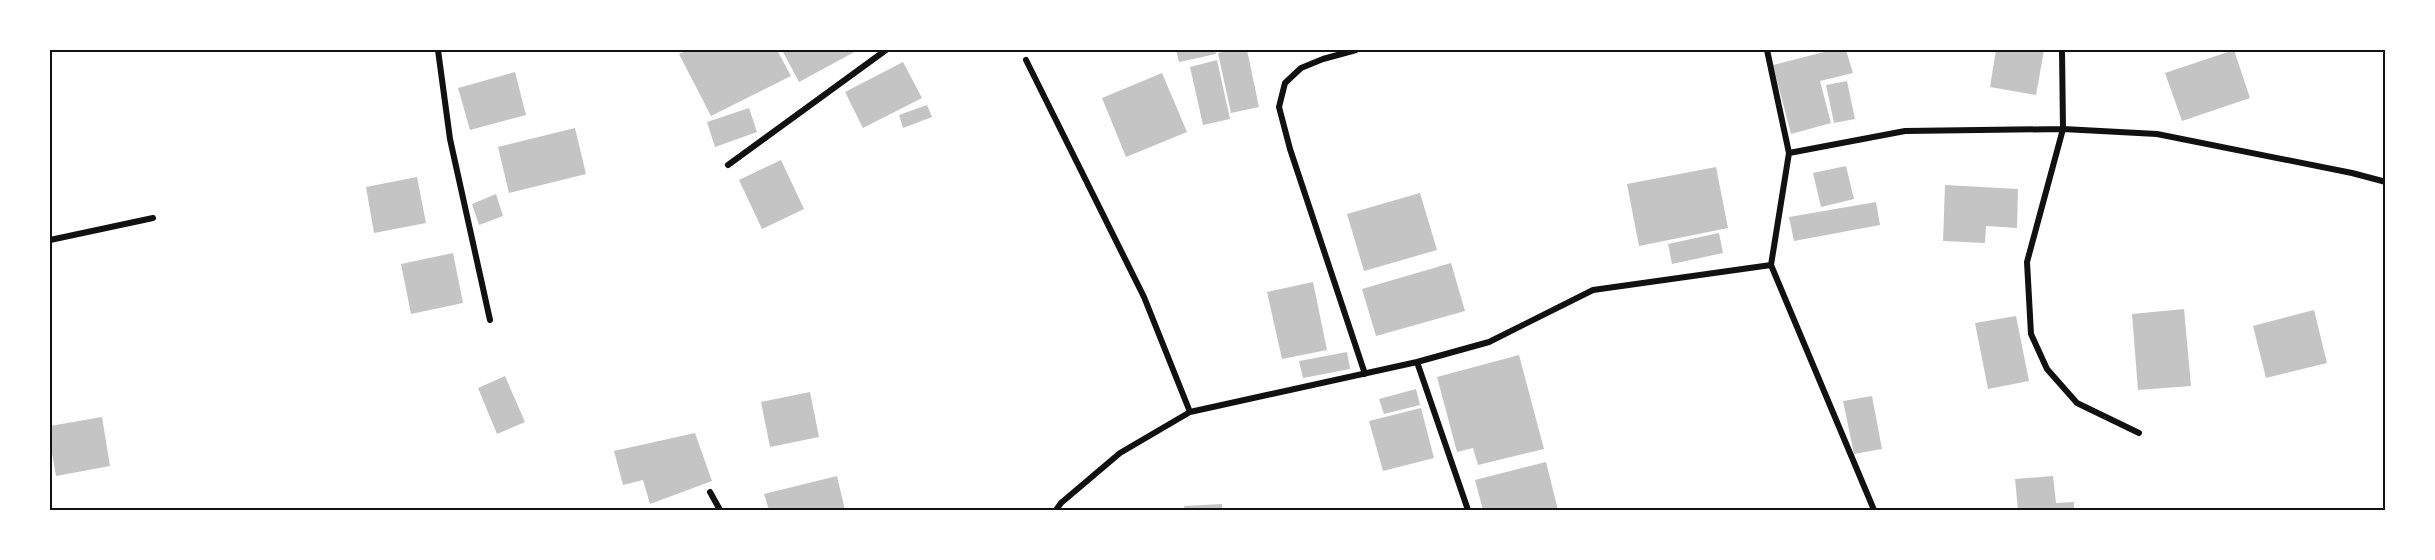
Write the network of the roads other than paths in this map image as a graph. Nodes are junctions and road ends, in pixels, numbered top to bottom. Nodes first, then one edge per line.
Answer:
1 (438, 50) edge
2 (885, 50) edge
3 (1356, 50) edge
4 (1767, 50) edge
5 (2062, 50) edge
6 (1026, 60) dead end
7 (2063, 129) junction
8 (1789, 153) junction
9 (728, 165) dead end
10 (2385, 182) edge
11 (153, 218) dead end
12 (50, 240) edge
13 (1772, 265) junction
14 (490, 321) dead end
15 (1417, 362) junction
16 (1365, 374) junction
17 (1190, 412) junction
18 (2139, 433) dead end
19 (710, 492) dead end
20 (720, 510) edge
21 (1056, 510) edge
22 (1468, 510) edge
23 (1874, 510) edge

1 - 14 street
2 - 9 street
3 - 16 street
4 - 8 street
5 - 7 street
6 - 17 street
7 - 8 street
7 - 10 street
7 - 18 street
8 - 13 street
11 - 12 street
13 - 15 street
13 - 23 street
15 - 16 street
15 - 22 street
16 - 17 street
17 - 21 street
19 - 20 street

